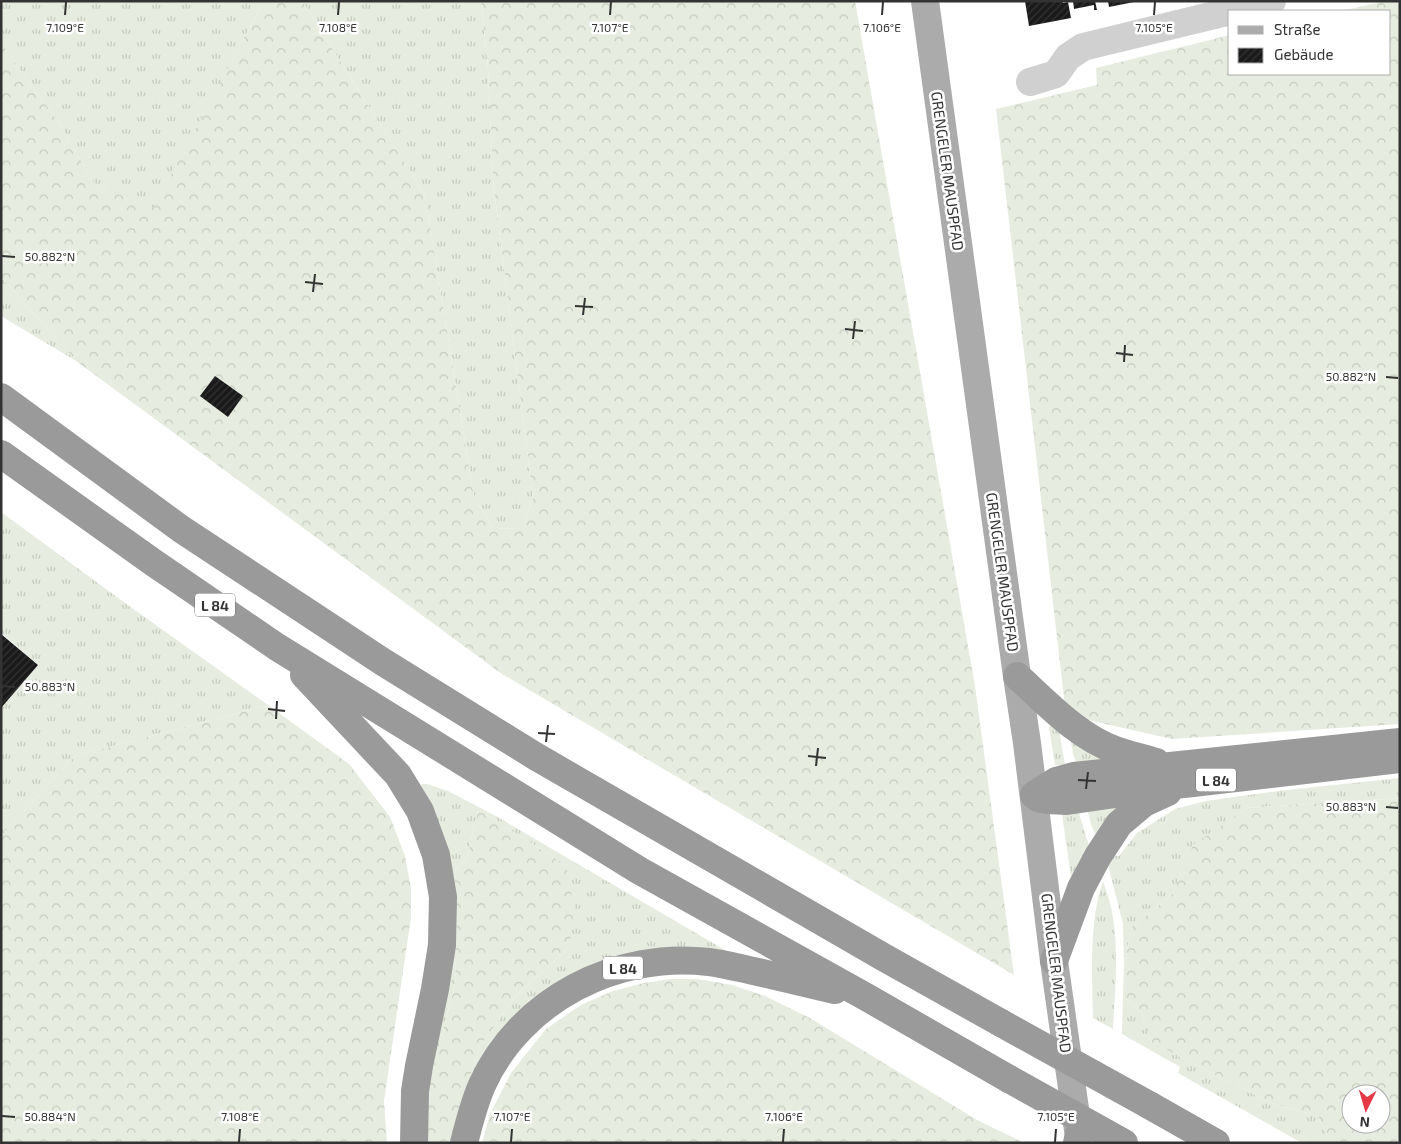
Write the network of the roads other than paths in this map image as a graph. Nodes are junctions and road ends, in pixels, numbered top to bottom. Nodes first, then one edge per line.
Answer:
1 (925, 1) edge
2 (1272, 1) edge
3 (1235, 10) edge
4 (1228, 12) edge
5 (1030, 82) dead end
6 (1, 397) edge
7 (1, 454) edge
8 (277, 647) junction
9 (1017, 676) junction
10 (1400, 742) edge
11 (1400, 759) edge
12 (1177, 775) junction
13 (1034, 795) junction
14 (1054, 961) junction
15 (868, 998) junction
16 (1078, 1140) edge
17 (414, 1143) edge
18 (464, 1143) edge
19 (1124, 1143) edge
20 (1216, 1143) edge

1 - 9 main road, GRENGELER MAUSPFAD
2 - 3 street
4 - 5 street
6 - 20 highway, bridge
7 - 8 highway, L 84
8 - 15 highway, L 84
8 - 17 highway, L 84
9 - 12 highway, L 84
9 - 13 main road, GRENGELER MAUSPFAD
10 - 12 highway, L 84
11 - 12 highway, L 84
12 - 13 highway, L 84
12 - 14 highway, L 84
13 - 14 main road, GRENGELER MAUSPFAD
14 - 16 main road, GRENGELER MAUSPFAD
15 - 18 highway, L 84
15 - 19 highway, L 84, bridge

